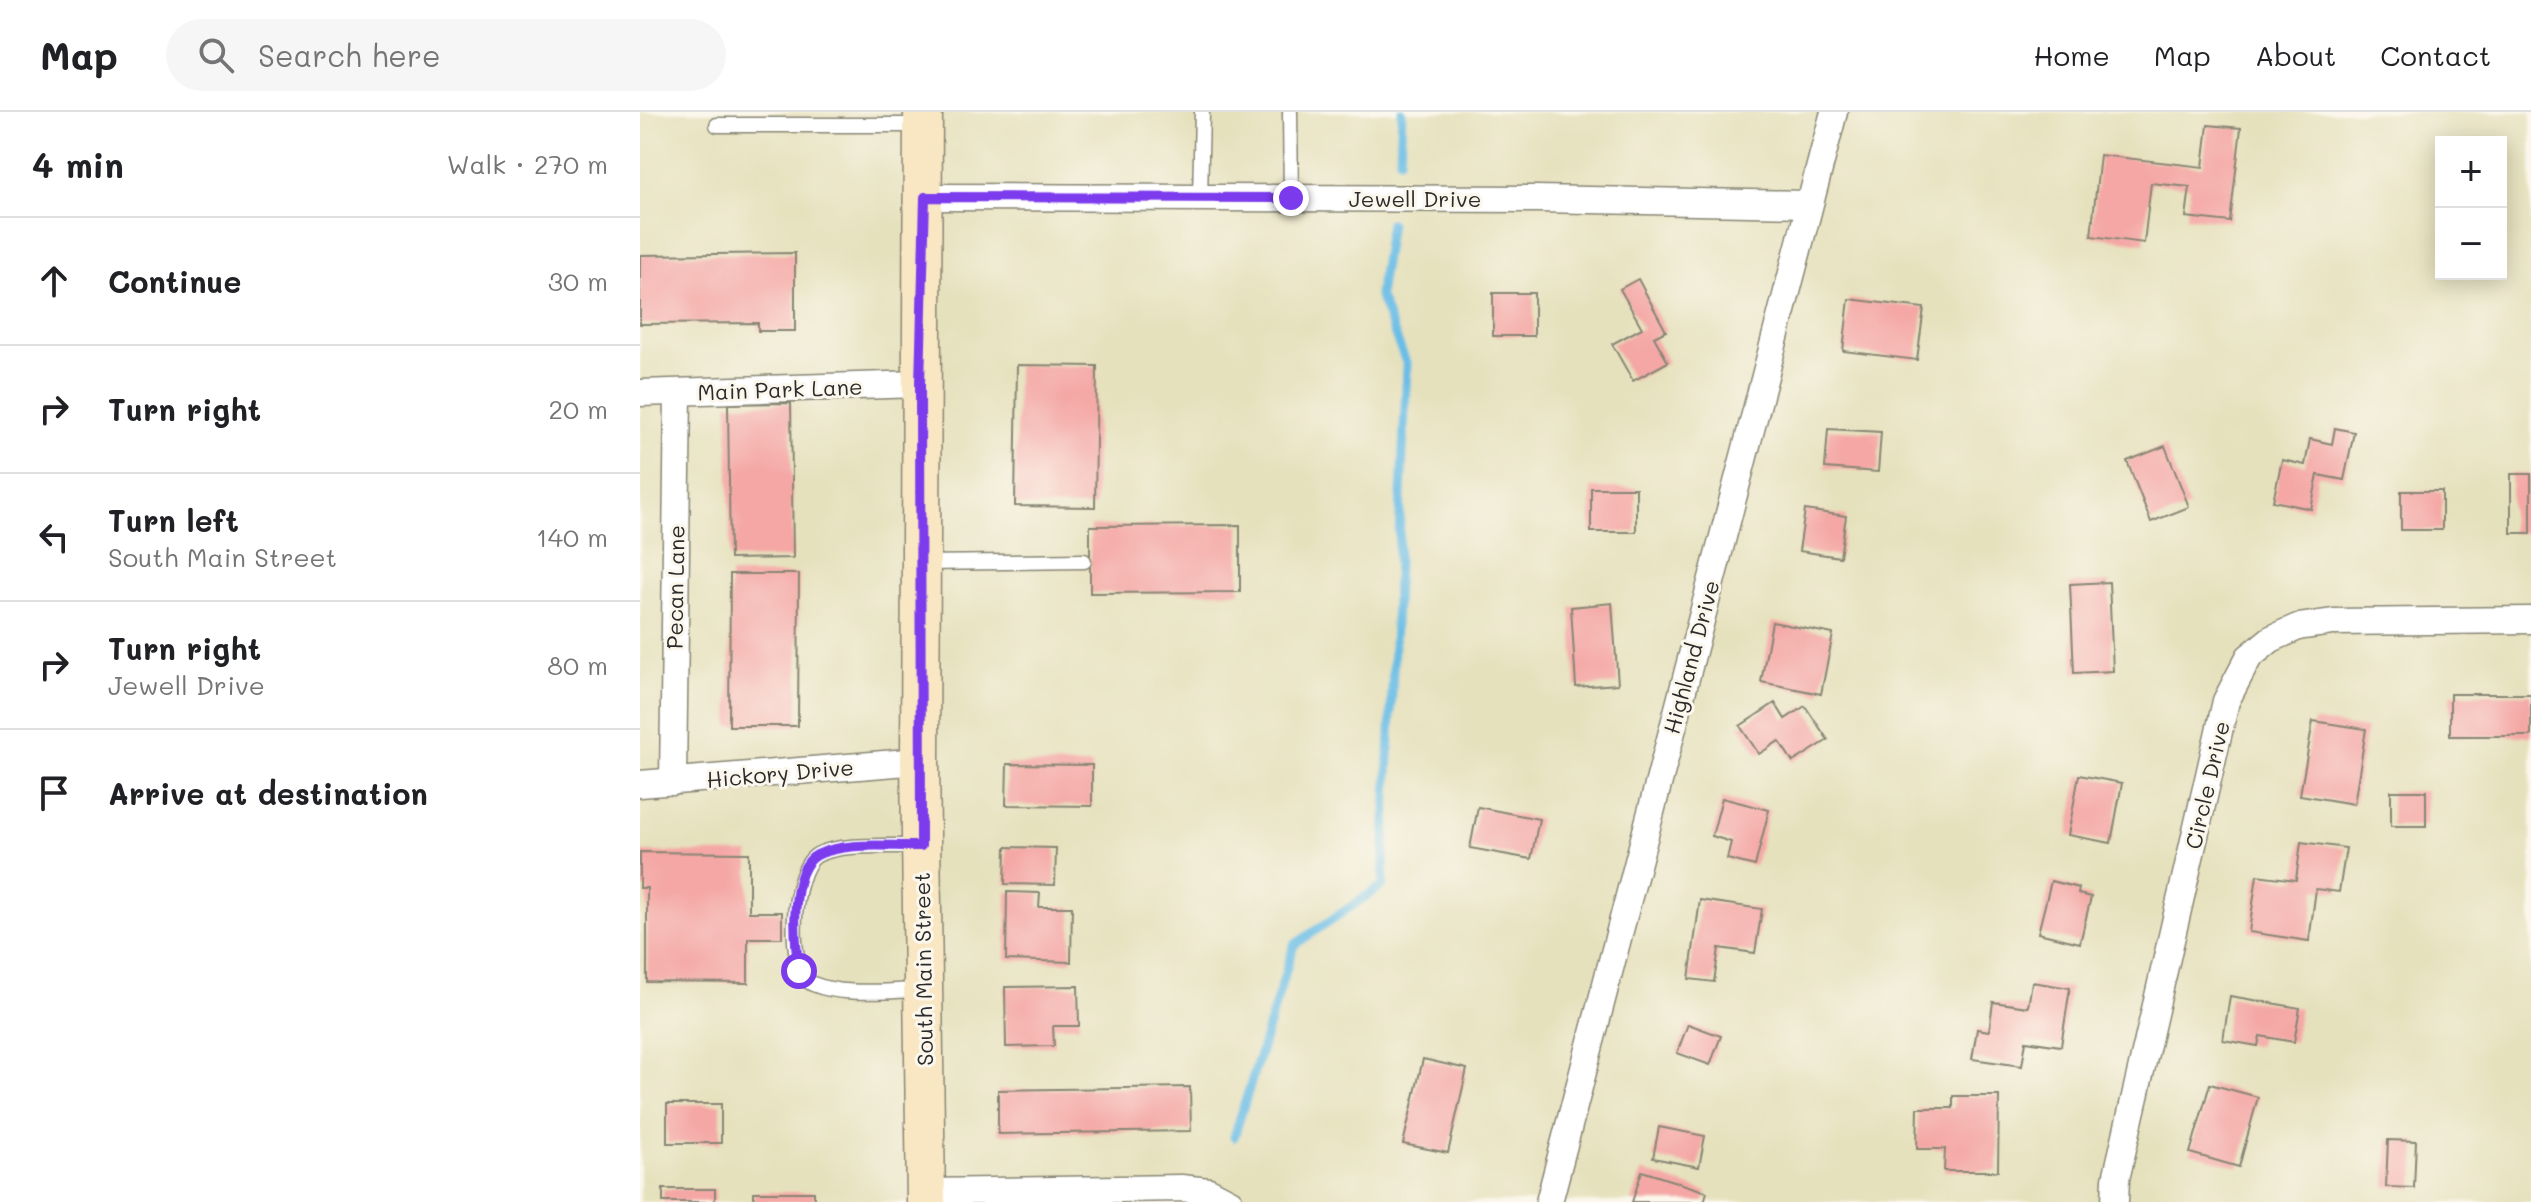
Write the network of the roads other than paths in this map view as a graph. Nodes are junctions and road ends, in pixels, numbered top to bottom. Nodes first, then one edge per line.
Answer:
1 (1202, 112) edge
2 (1290, 112) edge
3 (1834, 112) edge
4 (923, 119) edge
5 (717, 125) dead end
6 (925, 197) junction
7 (1200, 198) junction
8 (1291, 198) junction
9 (1809, 204) junction
10 (920, 384) junction
11 (640, 393) edge
12 (678, 393) junction
13 (1084, 561) dead end
14 (920, 563) junction
15 (2531, 620) edge
16 (920, 761) junction
17 (673, 782) junction
18 (640, 784) edge
19 (921, 846) junction
20 (923, 990) junction
21 (926, 1197) edge
22 (1230, 1202) edge
23 (1549, 1202) edge
24 (2115, 1202) edge

1 - 7 lane
2 - 8 lane
3 - 9 street, Highland Drive
4 - 5 lane
4 - 6 main road, South Main Street
6 - 7 street, Jewell Drive
6 - 10 main road, South Main Street
7 - 8 street, Jewell Drive
8 - 9 street, Jewell Drive
9 - 23 street, Highland Drive
10 - 12 street, Main Park Lane
10 - 14 main road, South Main Street
11 - 12 street, Main Park Lane
12 - 17 street, Pecan Lane
13 - 14 lane
14 - 16 main road, South Main Street
15 - 24 street, Circle Drive
16 - 17 street, Hickory Drive
16 - 19 main road, South Main Street
17 - 18 street, Hickory Drive
19 - 20 main road, South Main Street
19 - 20 lane
20 - 21 main road, South Main Street
21 - 22 street

